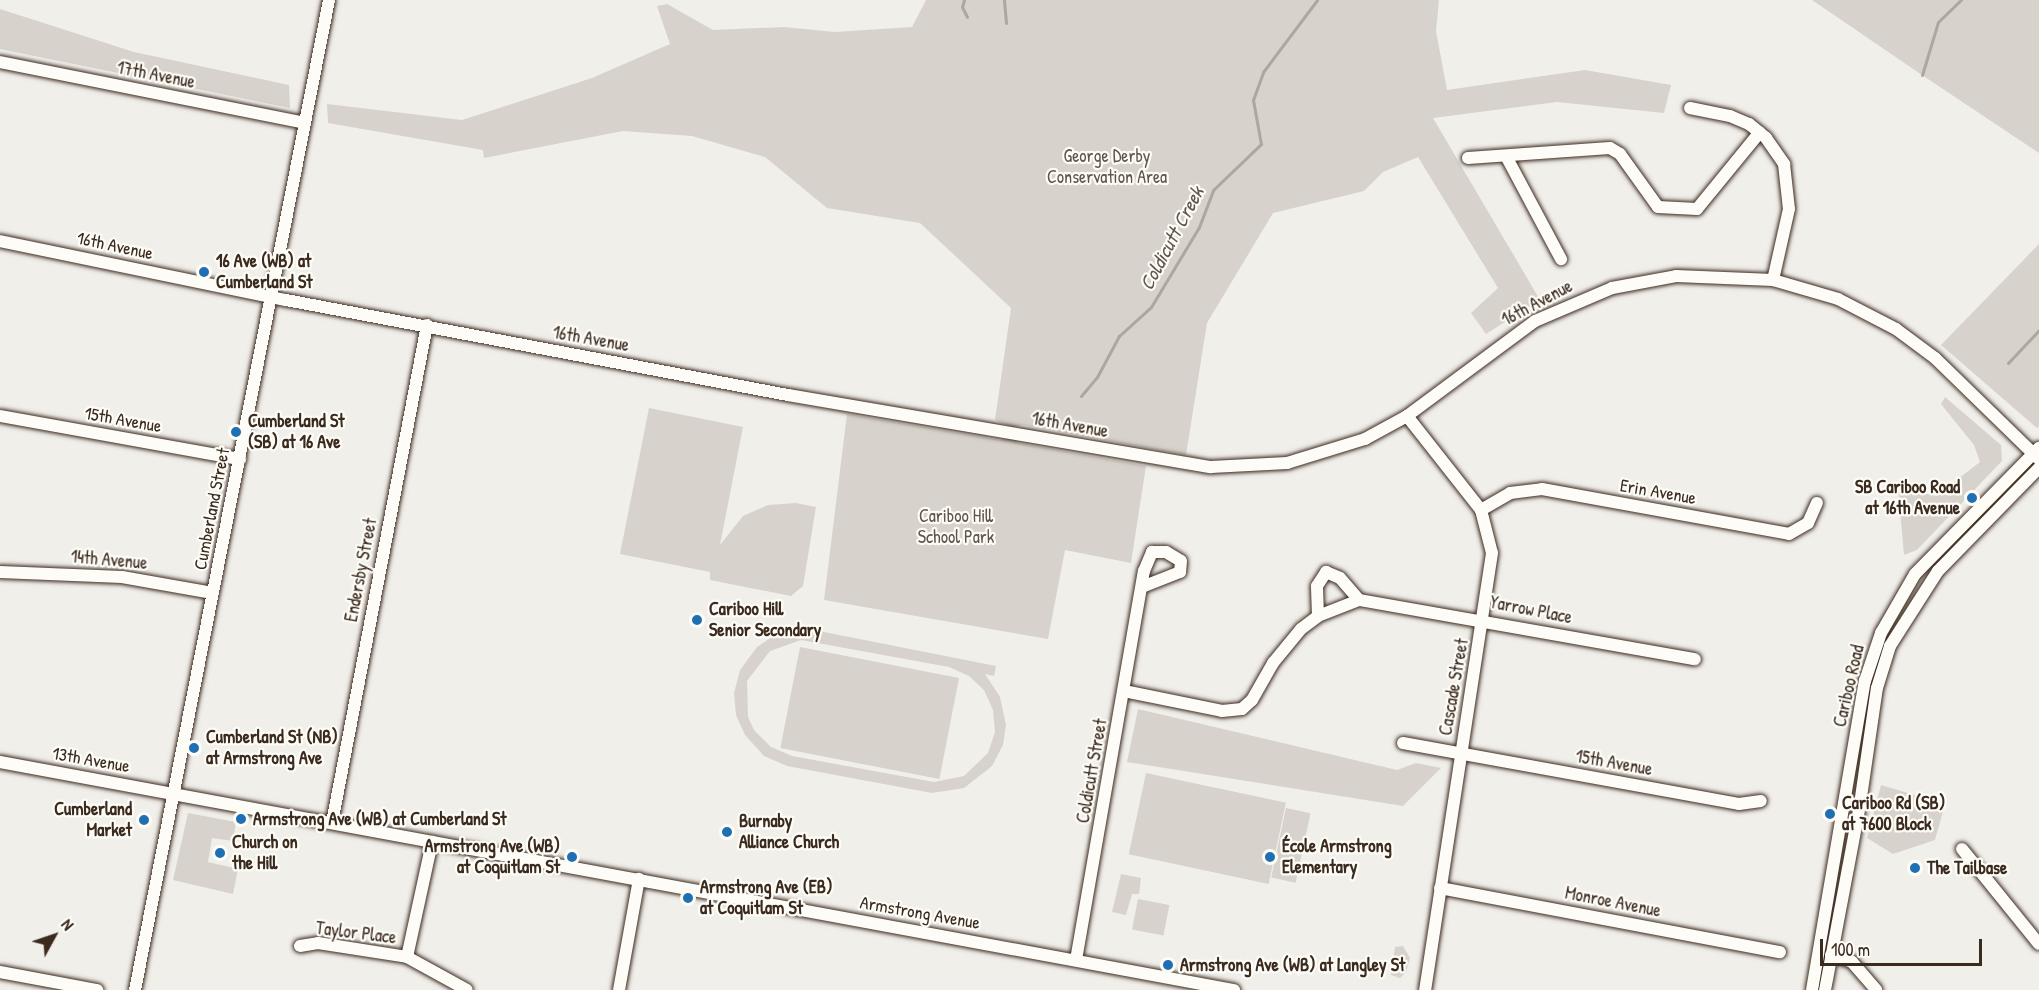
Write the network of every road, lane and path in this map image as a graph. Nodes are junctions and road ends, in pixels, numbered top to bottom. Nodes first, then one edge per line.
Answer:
1 (329, 0) edge
2 (0, 62) edge
3 (1690, 108) dead end
4 (304, 123) junction
5 (1760, 132) junction
6 (1506, 156) junction
7 (1468, 158) dead end
8 (0, 241) edge
9 (1561, 259) dead end
10 (1773, 280) junction
11 (271, 296) junction
12 (427, 325) junction
13 (1407, 416) junction
14 (0, 417) edge
15 (2037, 454) edge
16 (240, 459) junction
17 (2039, 468) edge
18 (1817, 503) dead end
19 (1481, 510) junction
20 (0, 572) edge
21 (1142, 587) dead end
22 (213, 593) junction
23 (1359, 600) junction
24 (1318, 616) junction
25 (1485, 619) junction
26 (1695, 659) dead end
27 (1124, 691) junction
28 (1403, 743) dead end
29 (1461, 754) junction
30 (0, 762) edge
31 (175, 794) junction
32 (1761, 801) dead end
33 (332, 823) junction
34 (432, 842) junction
35 (1962, 849) dead end
36 (639, 879) junction
37 (1440, 888) junction
38 (2039, 944) edge
39 (300, 946) dead end
40 (1780, 952) dead end
41 (1831, 955) junction
42 (407, 957) junction
43 (1076, 960) junction
44 (0, 972) edge
45 (1217, 988) edge
46 (96, 990) edge
47 (135, 990) edge
48 (467, 990) edge
49 (619, 990) edge
50 (1234, 990) edge
51 (1425, 990) edge
52 (1812, 990) edge
53 (1825, 990) edge
54 (1876, 990) edge

1 - 4 street, Cumberland Street
2 - 4 street, 17th Avenue
3 - 5 street
4 - 11 street, Cumberland Street
5 - 6 street
5 - 10 street
6 - 7 street
6 - 9 street
8 - 11 street, 16th Avenue
10 - 13 street, 16th Avenue
10 - 15 street, 16th Avenue
11 - 12 street, 16th Avenue
11 - 16 street, Cumberland Street
12 - 13 street, 16th Avenue
12 - 33 street, Endersby Street
13 - 19 street, Cascade Street
14 - 16 street, 15th Avenue
15 - 52 street, Cariboo Road
16 - 22 street, Cumberland Street
17 - 41 street, Cariboo Road
18 - 19 street, Erin Avenue
19 - 25 street, Cascade Street
20 - 22 street, 14th Avenue
21 - 27 street, Coldicutt Street
22 - 31 street, Cumberland Street
23 - 24 street, Yarrow Place
23 - 24 street
23 - 25 street, Yarrow Place
24 - 27 street, Yarrow Place
25 - 26 street, Yarrow Place
25 - 29 street, Cascade Street
27 - 43 street, Coldicutt Street
28 - 29 street, 15th Avenue
29 - 32 street, 15th Avenue
29 - 37 street, Cascade Street
30 - 31 street, 13th Avenue
31 - 33 street, Armstrong Avenue
31 - 47 street, Cumberland Street
33 - 34 street, Armstrong Avenue
34 - 36 street, Armstrong Avenue
34 - 42 street, Taylor Place
35 - 38 street
36 - 43 street, Armstrong Avenue
36 - 49 street
37 - 40 street, Monroe Avenue
37 - 51 street, Cascade Street
39 - 42 street, Taylor Place
41 - 53 street, Cariboo Road
41 - 54 street
42 - 48 street, Taylor Place
43 - 45 street, Armstrong Avenue
44 - 46 street
45 - 50 street, Armstrong Avenue

